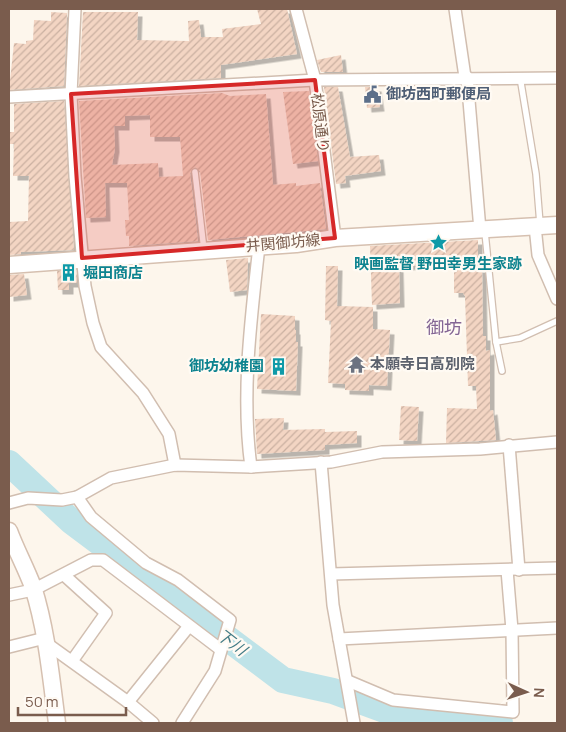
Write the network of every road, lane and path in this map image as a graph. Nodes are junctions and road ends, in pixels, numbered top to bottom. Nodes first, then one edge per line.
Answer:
1 (75, 9) edge
2 (296, 9) edge
3 (455, 9) edge
4 (466, 77) junction
5 (520, 78) junction
6 (557, 78) edge
7 (315, 80) junction
8 (71, 94) junction
9 (9, 97) edge
10 (195, 172) dead end
11 (557, 225) edge
12 (538, 226) junction
13 (482, 230) junction
14 (335, 238) junction
15 (259, 246) junction
16 (204, 250) junction
17 (82, 258) junction
18 (9, 266) edge
19 (557, 299) edge
20 (557, 321) edge
21 (496, 342) junction
22 (502, 371) dead end
23 (557, 442) edge
24 (510, 445) junction
25 (321, 462) junction
26 (175, 466) junction
27 (251, 467) junction
28 (77, 497) junction
29 (9, 503) edge
30 (9, 531) edge
31 (557, 568) edge
32 (513, 570) junction
33 (331, 574) junction
34 (64, 575) junction
35 (33, 590) junction
36 (10, 594) edge
37 (189, 626) junction
38 (557, 628) edge
39 (512, 630) junction
40 (339, 639) junction
41 (45, 640) junction
42 (9, 646) edge
43 (221, 647) junction
44 (72, 660) junction
45 (349, 684) junction
46 (128, 702) junction
47 (57, 723) edge
48 (153, 723) edge
49 (182, 723) edge
50 (354, 723) edge

1 - 8 street
2 - 7 street, 松原通り
3 - 4 street
4 - 5 street
4 - 7 street
4 - 13 street
5 - 6 street
5 - 12 lane
7 - 8 street
7 - 14 street, 松原通り
8 - 9 street
8 - 17 street
10 - 16 lane
11 - 12 main road, 井関御坊線
12 - 13 main road, 井関御坊線
12 - 19 street
13 - 14 main road, 井関御坊線
13 - 21 lane
14 - 15 main road, 井関御坊線
15 - 16 main road, 井関御坊線
15 - 27 street
16 - 17 main road, 井関御坊線
17 - 18 main road, 井関御坊線
17 - 26 street
20 - 21 lane
21 - 22 lane
23 - 24 street
24 - 25 street
24 - 32 street
25 - 27 street
25 - 33 street
26 - 27 street
26 - 28 street
28 - 29 street
28 - 43 street
30 - 35 main road
31 - 32 street
32 - 33 street
32 - 39 street
33 - 40 street
34 - 35 street
34 - 37 street
34 - 44 street
35 - 36 street
35 - 41 main road
37 - 43 street
37 - 46 street
38 - 39 street
39 - 40 street
39 - 45 street
40 - 45 street
41 - 42 street
41 - 44 street
41 - 47 main road
43 - 49 street
44 - 46 street
45 - 50 street
46 - 48 street

